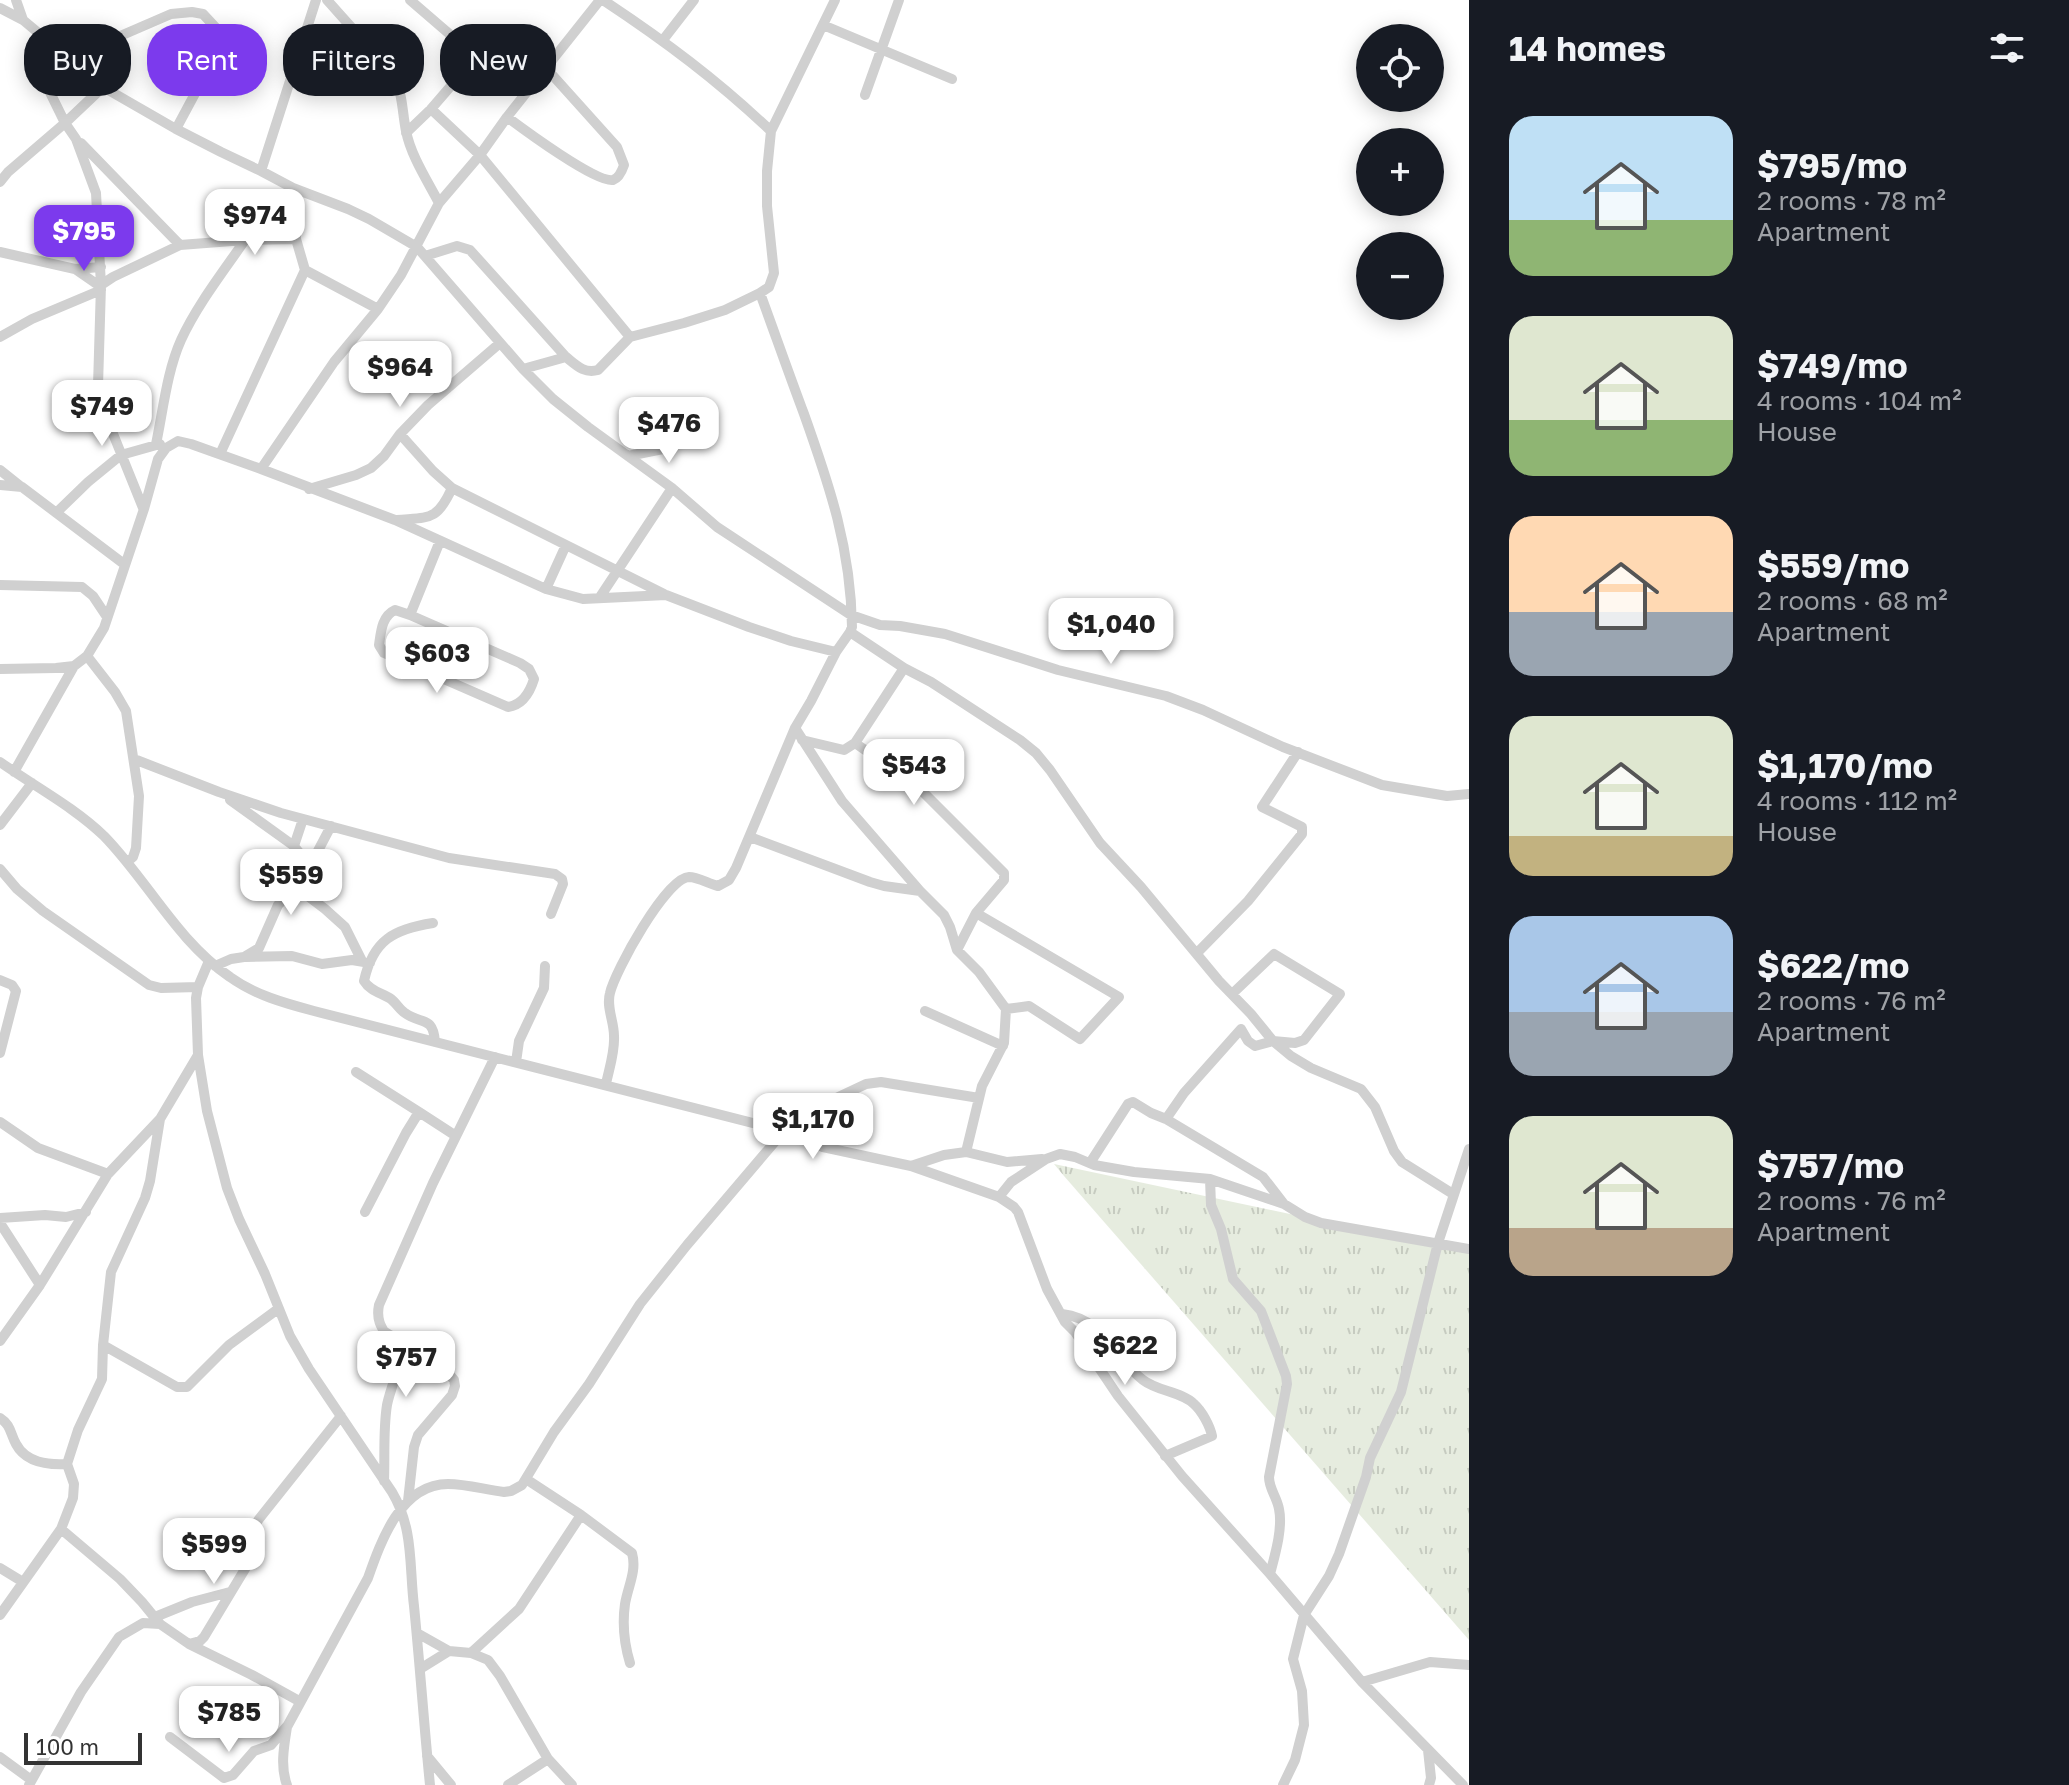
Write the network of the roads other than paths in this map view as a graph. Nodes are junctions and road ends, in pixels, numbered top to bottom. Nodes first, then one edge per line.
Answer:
1 (16, 0) edge
2 (316, 0) edge
3 (327, 0) edge
4 (410, 0) edge
5 (601, 0) edge
6 (694, 0) edge
7 (835, 0) edge
8 (899, 0) edge
9 (0, 8) edge
10 (23, 20) junction
11 (28, 24) edge
12 (823, 25) junction
13 (131, 31) edge
14 (663, 40) junction
15 (881, 49) junction
16 (556, 56) edge
17 (556, 79) edge
18 (952, 79) dead end
19 (865, 95) dead end
20 (52, 96) edge
21 (94, 96) edge
22 (119, 96) edge
23 (524, 96) edge
24 (431, 109) junction
25 (507, 117) junction
26 (65, 123) junction
27 (176, 129) junction
28 (771, 131) junction
29 (406, 133) junction
30 (76, 139) junction
31 (480, 155) junction
32 (261, 171) junction
33 (0, 182) edge
34 (293, 188) junction
35 (439, 203) junction
36 (296, 239) junction
37 (245, 240) junction
38 (180, 245) junction
39 (417, 247) junction
40 (0, 252) edge
41 (425, 256) junction
42 (101, 268) junction
43 (75, 269) junction
44 (305, 270) junction
45 (113, 277) junction
46 (101, 288) junction
47 (760, 293) junction
48 (378, 309) junction
49 (0, 337) edge
50 (630, 337) junction
51 (500, 343) junction
52 (566, 357) junction
53 (523, 369) junction
54 (400, 434) junction
55 (689, 434) dead end
56 (178, 441) junction
57 (156, 444) junction
58 (220, 454) junction
59 (121, 455) junction
60 (628, 456) junction
61 (261, 469) junction
62 (0, 470) edge
63 (0, 485) edge
64 (22, 487) junction
65 (452, 488) junction
66 (672, 488) junction
67 (309, 489) junction
68 (144, 509) junction
69 (57, 512) junction
70 (395, 520) junction
71 (440, 541) junction
72 (566, 545) junction
73 (124, 564) junction
74 (619, 570) junction
75 (0, 585) edge
76 (546, 589) junction
77 (666, 595) junction
78 (600, 597) junction
79 (410, 615) junction
80 (851, 615) junction
81 (107, 617) junction
82 (850, 632) junction
83 (836, 652) junction
84 (87, 656) junction
85 (74, 666) junction
86 (904, 668) junction
87 (0, 669) edge
88 (795, 728) junction
89 (802, 740) junction
90 (855, 743) junction
91 (1298, 752) junction
92 (134, 759) junction
93 (0, 762) edge
94 (14, 772) junction
95 (32, 783) junction
96 (219, 792) junction
97 (1469, 794) edge
98 (303, 819) junction
99 (0, 825) edge
100 (331, 826) junction
101 (750, 837) junction
102 (294, 846) junction
103 (127, 862) junction
104 (310, 866) junction
105 (0, 869) edge
106 (296, 887) junction
107 (920, 891) junction
108 (976, 913) junction
109 (551, 914) dead end
110 (433, 923) dead end
111 (957, 950) junction
112 (1197, 953) junction
113 (244, 957) junction
114 (366, 962) junction
115 (212, 964) junction
116 (545, 966) dead end
117 (0, 980) edge
118 (198, 987) junction
119 (1232, 994) junction
120 (1006, 1009) junction
121 (925, 1011) dead end
122 (1251, 1014) junction
123 (1241, 1029) junction
124 (1273, 1041) junction
125 (435, 1042) junction
126 (1003, 1046) junction
127 (0, 1053) edge
128 (198, 1055) junction
129 (495, 1057) junction
130 (516, 1062) junction
131 (356, 1072) dead end
132 (606, 1084) junction
133 (979, 1098) junction
134 (832, 1100) junction
135 (419, 1112) junction
136 (160, 1119) junction
137 (1166, 1119) junction
138 (0, 1122) edge
139 (784, 1131) junction
140 (456, 1136) junction
141 (823, 1147) junction
142 (1469, 1149) edge
143 (966, 1152) junction
144 (1046, 1159) junction
145 (1090, 1163) junction
146 (911, 1166) junction
147 (108, 1174) junction
148 (1210, 1179) junction
149 (1453, 1194) junction
150 (999, 1197) junction
151 (1284, 1204) junction
152 (86, 1212) junction
153 (365, 1212) dead end
154 (0, 1221) edge
155 (1438, 1243) junction
156 (1469, 1249) edge
157 (40, 1285) junction
158 (278, 1309) junction
159 (1062, 1314) junction
160 (384, 1331) junction
161 (0, 1341) edge
162 (103, 1345) junction
163 (341, 1416) junction
164 (0, 1418) edge
165 (1165, 1456) junction
166 (67, 1464) junction
167 (526, 1479) junction
168 (384, 1481) junction
169 (405, 1505) junction
170 (581, 1515) junction
171 (61, 1529) junction
172 (0, 1568) edge
173 (1270, 1574) junction
174 (23, 1582) junction
175 (230, 1592) junction
176 (0, 1615) edge
177 (1304, 1615) junction
178 (157, 1620) junction
179 (417, 1633) junction
180 (189, 1644) junction
181 (449, 1651) junction
182 (471, 1653) junction
183 (630, 1663) dead end
184 (1469, 1665) edge
185 (420, 1669) junction
186 (1362, 1682) junction
187 (299, 1701) junction
188 (288, 1725) junction
189 (170, 1737) dead end
190 (1428, 1750) junction
191 (427, 1756) junction
192 (0, 1757) edge
193 (548, 1759) junction
194 (30, 1782) edge
195 (287, 1785) edge
196 (430, 1785) edge
197 (451, 1785) edge
198 (508, 1785) edge
199 (572, 1785) edge
200 (1283, 1785) edge
201 (1429, 1785) edge
202 (1463, 1785) edge

1 - 10 street
2 - 32 street
3 - 29 street
4 - 24 street
5 - 14 street
5 - 16 street
6 - 14 street
7 - 12 street
8 - 15 street
9 - 10 street
10 - 11 street
12 - 15 street
12 - 28 street
13 - 27 street
14 - 28 street
15 - 18 street
15 - 19 street
17 - 25 street
20 - 26 street
21 - 26 street
22 - 27 street
23 - 25 street
24 - 29 street
24 - 31 street
25 - 31 street
26 - 30 street
26 - 33 street
27 - 32 street
28 - 47 street
29 - 35 street
30 - 38 street
30 - 42 street
31 - 35 street
31 - 50 street
32 - 34 street
34 - 36 street
34 - 39 street
35 - 39 street
36 - 37 street
36 - 44 street
37 - 38 street
37 - 57 street
38 - 45 street
39 - 41 street
39 - 48 street
40 - 43 street
41 - 51 street
41 - 52 street
42 - 43 street
42 - 45 street
42 - 46 street
43 - 46 street
44 - 48 street
44 - 58 street
45 - 46 street
46 - 49 street
46 - 59 street
47 - 50 street
47 - 80 street
48 - 61 street
50 - 52 street
51 - 53 street
51 - 54 street
52 - 53 street
53 - 60 street
54 - 65 street
54 - 67 street
55 - 60 street
56 - 57 street
56 - 58 street
56 - 68 street
57 - 59 street
58 - 61 street
59 - 68 street
59 - 69 street
60 - 66 street
61 - 67 street
62 - 64 street
63 - 64 street
64 - 69 street
65 - 70 street
65 - 72 street
66 - 74 street
66 - 80 street
67 - 70 street
68 - 73 street
69 - 73 street
70 - 71 street
71 - 76 street
71 - 79 street
72 - 74 street
72 - 76 street
73 - 81 street
74 - 77 street
74 - 78 street
75 - 81 street
76 - 78 street
77 - 78 street
77 - 83 street
79 - 79 street
80 - 82 street
80 - 91 street
81 - 84 street
82 - 83 street
82 - 86 street
83 - 88 street
84 - 85 street
84 - 92 street
85 - 87 street
85 - 94 street
86 - 90 street
86 - 112 street
88 - 89 street
88 - 101 street
89 - 90 street
89 - 107 street
90 - 108 street
91 - 97 street
91 - 112 street
92 - 96 street
92 - 103 street
93 - 94 street
94 - 95 street
95 - 99 street
95 - 103 street
96 - 98 street
96 - 102 street
98 - 100 street
98 - 102 street
100 - 104 street
100 - 109 street
101 - 107 street
101 - 132 street
102 - 104 street
103 - 115 street
104 - 106 street
105 - 118 street
106 - 113 street
106 - 114 street
107 - 111 street
108 - 111 street
108 - 120 street
110 - 114 street
111 - 120 street
112 - 119 street
113 - 114 street
113 - 115 street
114 - 125 street
115 - 118 street
115 - 125 street
116 - 130 street
117 - 127 street
118 - 128 street
119 - 122 street
119 - 124 street
120 - 126 street
121 - 126 street
122 - 123 street
122 - 124 street
123 - 124 street
123 - 137 street
124 - 149 street
125 - 129 street
126 - 133 street
128 - 136 street
128 - 158 street
129 - 130 street
129 - 140 street
130 - 132 street
131 - 135 street
132 - 139 street
133 - 134 street
133 - 143 street
134 - 139 street
134 - 141 street
135 - 140 street
135 - 153 street
136 - 147 street
136 - 162 street
137 - 145 street
137 - 151 street
138 - 147 street
139 - 141 street
139 - 167 street
140 - 160 street
141 - 146 street
142 - 149 street
143 - 144 street
143 - 146 street
144 - 145 street
144 - 150 street
145 - 148 street
146 - 150 street
147 - 152 street
148 - 151 street
148 - 173 street
149 - 155 street
150 - 159 street
151 - 155 street
152 - 154 street
152 - 157 street
154 - 157 street
155 - 156 street
155 - 177 street
157 - 161 street
158 - 162 street
158 - 163 street
159 - 165 street
159 - 165 street
160 - 168 street
160 - 169 street
162 - 166 street
163 - 168 street
163 - 175 street
164 - 166 street
165 - 173 street
166 - 171 street
167 - 169 street
167 - 170 street
168 - 169 street
169 - 179 street
169 - 187 street
170 - 182 street
170 - 183 street
171 - 174 street
171 - 178 street
172 - 174 street
173 - 177 street
174 - 176 street
175 - 178 street
175 - 180 street
177 - 186 street
177 - 200 street
178 - 180 street
178 - 194 street
179 - 181 street
179 - 185 street
180 - 187 street
181 - 182 street
181 - 185 street
182 - 193 street
184 - 186 street
185 - 191 street
186 - 190 street
187 - 188 street
188 - 189 street
188 - 195 street
190 - 201 street
190 - 202 street
191 - 196 street
191 - 197 street
192 - 194 street
193 - 198 street
193 - 199 street

